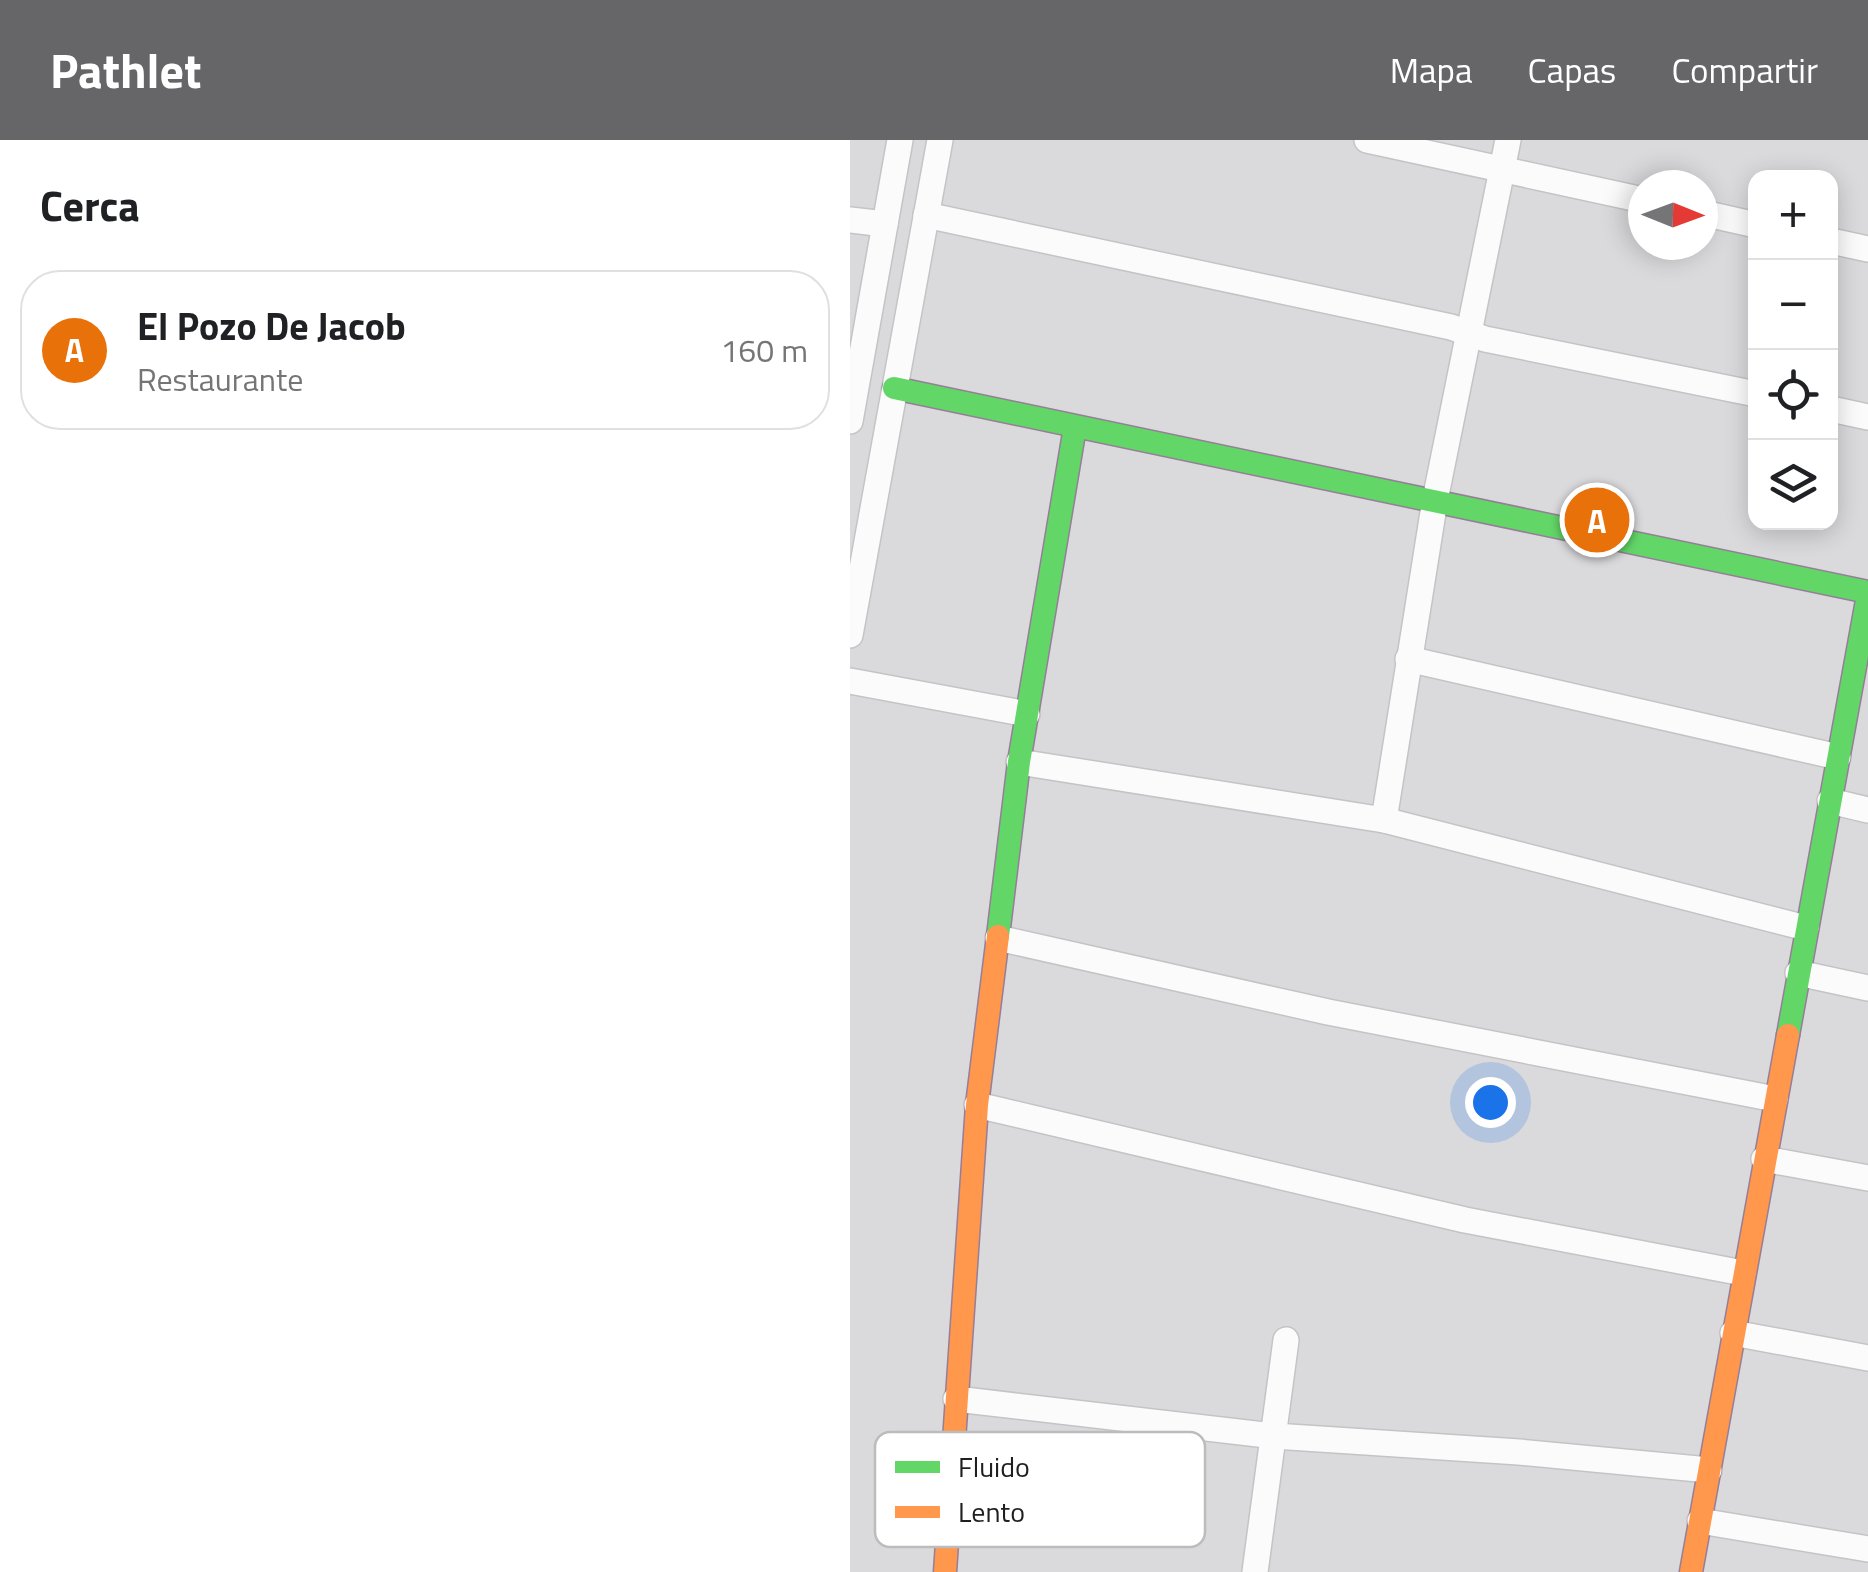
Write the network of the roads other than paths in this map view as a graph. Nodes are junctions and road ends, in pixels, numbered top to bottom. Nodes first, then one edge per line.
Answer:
1 (900, 140) edge
2 (940, 140) edge
3 (1366, 140) edge
4 (1508, 140) edge
5 (1502, 169) junction
6 (1628, 197) edge
7 (926, 215) junction
8 (1718, 216) edge
9 (850, 220) edge
10 (1748, 223) edge
11 (885, 224) junction
12 (1838, 243) edge
13 (1868, 250) edge
14 (1468, 333) junction
15 (894, 388) junction
16 (1748, 392) edge
17 (1838, 411) edge
18 (1868, 417) edge
19 (850, 421) edge
20 (1074, 427) junction
21 (1435, 500) junction
22 (1868, 594) edge
23 (1865, 625) edge
24 (850, 635) edge
25 (1408, 658) junction
26 (850, 681) edge
27 (1027, 714) junction
28 (1838, 757) junction
29 (1019, 762) junction
30 (1830, 802) junction
31 (1868, 810) edge
32 (1384, 820) junction
33 (1806, 928) junction
34 (998, 938) junction
35 (1798, 973) junction
36 (1868, 988) edge
37 (1775, 1099) junction
38 (977, 1105) junction
39 (1764, 1159) junction
40 (1868, 1178) edge
41 (1744, 1273) junction
42 (1733, 1332) junction
43 (1286, 1340) dead end
44 (1868, 1358) edge
45 (956, 1399) junction
46 (954, 1432) edge
47 (1274, 1436) junction
48 (1709, 1470) junction
49 (1700, 1521) junction
50 (947, 1547) edge
51 (1868, 1549) edge
52 (945, 1572) edge
53 (1255, 1572) edge
54 (1691, 1572) edge

1 - 11 street
2 - 7 street
3 - 5 street
4 - 5 street
5 - 6 street
5 - 14 street
7 - 14 street
7 - 15 street
8 - 10 street
9 - 11 street
11 - 19 street
12 - 13 street
14 - 16 street
14 - 21 street
15 - 20 street
15 - 24 street
17 - 18 street
20 - 21 street
20 - 27 street
21 - 22 street
21 - 25 street
22 - 23 street
23 - 28 street
25 - 28 street
25 - 32 street
26 - 27 street
27 - 29 street
28 - 30 street
29 - 32 street
29 - 34 street
30 - 31 street
30 - 33 street
32 - 33 street
33 - 35 street
34 - 37 street
34 - 38 street
35 - 36 street
35 - 37 street
37 - 39 street
38 - 41 street
38 - 45 street
39 - 40 street
39 - 41 street
41 - 42 street
42 - 44 street
42 - 48 street
43 - 47 street
45 - 46 street
45 - 47 street
47 - 48 street
47 - 53 street
48 - 49 street
49 - 51 street
49 - 54 street
50 - 52 street

